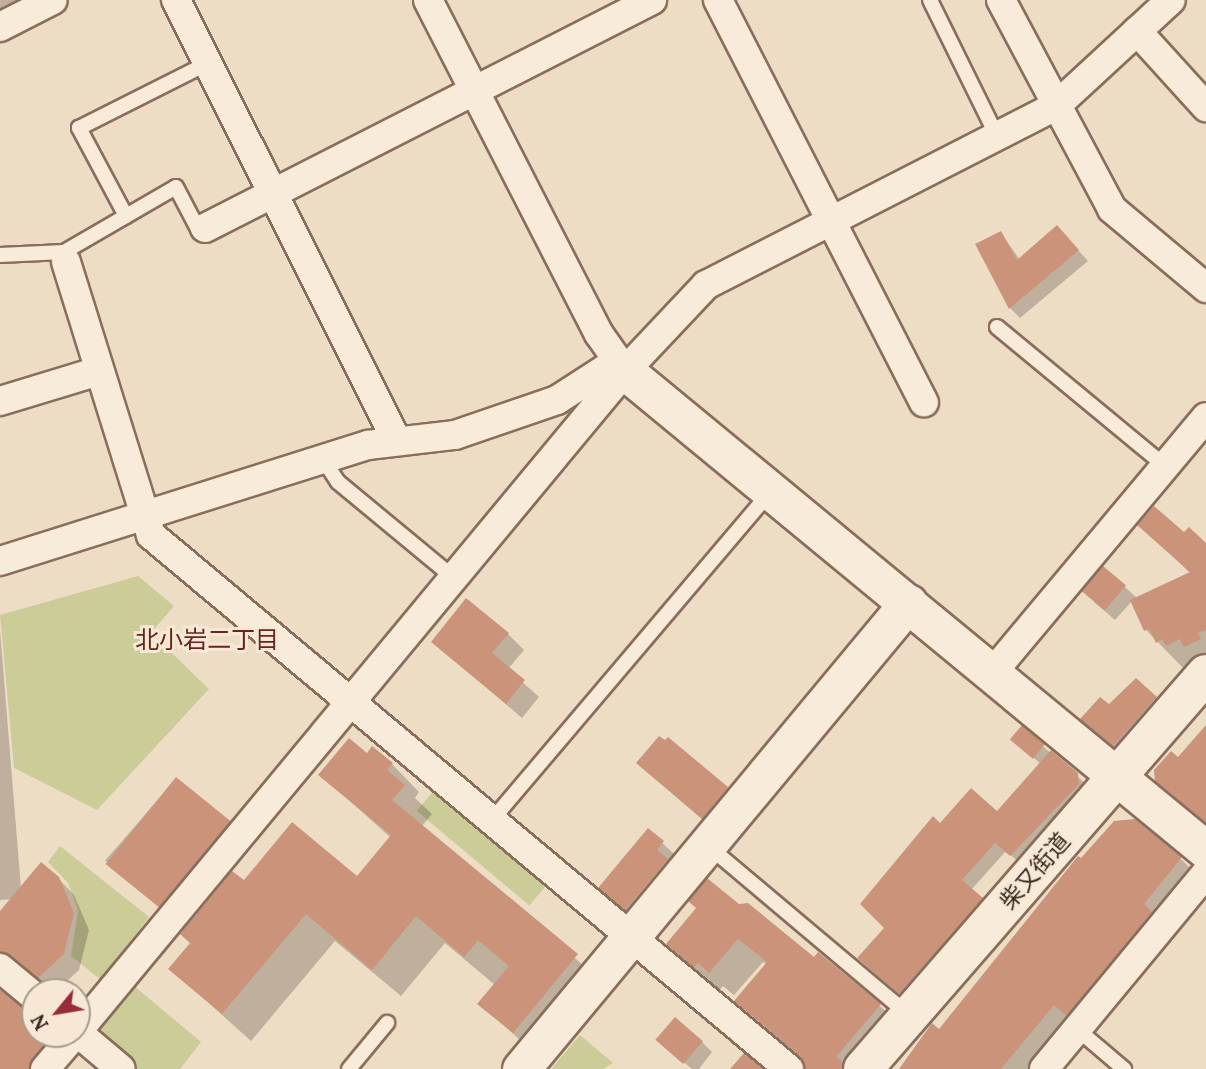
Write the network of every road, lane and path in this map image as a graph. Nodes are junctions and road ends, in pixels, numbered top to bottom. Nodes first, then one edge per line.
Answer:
1 (53, 0) edge
2 (176, 0) edge
3 (428, 0) edge
4 (652, 0) edge
5 (718, 0) edge
6 (930, 0) edge
7 (1001, 0) edge
8 (1171, 0) edge
9 (0, 27) edge
10 (1137, 31) junction
11 (208, 62) junction
12 (473, 89) junction
13 (1056, 106) junction
14 (1206, 107) edge
15 (998, 136) junction
16 (273, 193) junction
17 (126, 216) junction
18 (831, 220) junction
19 (205, 228) joint
20 (0, 255) edge
21 (65, 257) junction
22 (1206, 288) edge
23 (997, 327) dead end
24 (617, 361) junction
25 (99, 371) junction
26 (0, 401) edge
27 (924, 402) dead end
28 (1206, 417) edge
29 (397, 441) junction
30 (323, 459) junction
31 (1165, 466) junction
32 (771, 491) junction
33 (143, 517) junction
34 (0, 561) edge
35 (454, 578) junction
36 (908, 603) junction
37 (993, 672) junction
38 (1206, 674) edge
39 (351, 702) junction
40 (1118, 775) junction
41 (492, 820) junction
42 (707, 845) junction
43 (1206, 850) edge
44 (1206, 873) edge
45 (630, 937) junction
46 (0, 968) edge
47 (21, 985) edge
48 (909, 1015) junction
49 (91, 1016) edge
50 (387, 1023) dead end
51 (1077, 1029) junction
52 (91, 1044) edge
53 (64, 1048) edge
54 (45, 1069) edge
55 (121, 1069) edge
56 (349, 1069) edge
57 (521, 1069) edge
58 (789, 1069) edge
59 (863, 1069) edge
60 (1044, 1069) edge
61 (1124, 1069) edge

1 - 9 street
2 - 11 street
3 - 12 street
4 - 12 street
5 - 18 street
6 - 15 lane
7 - 13 street
8 - 10 street
10 - 13 street
10 - 14 street
11 - 16 street
11 - 17 lane
12 - 16 street
12 - 24 street
13 - 15 street
13 - 22 street
15 - 18 street
16 - 19 street
16 - 29 street
17 - 19 lane
17 - 21 lane
18 - 24 street
18 - 27 street
20 - 21 lane
21 - 25 street
23 - 31 lane
24 - 29 street
24 - 32 street
24 - 35 street
25 - 26 street
25 - 33 street
28 - 31 street
29 - 30 street
30 - 33 street
30 - 35 lane
31 - 37 street
32 - 36 street
32 - 41 lane
33 - 34 street
33 - 39 street
35 - 39 street
36 - 37 street
36 - 42 street
37 - 40 street
38 - 40 main road, 柴又街道
39 - 41 street
39 - 49 street
40 - 43 street
40 - 48 main road, 柴又街道
41 - 45 street
42 - 45 street
42 - 48 lane
44 - 51 street
45 - 57 street
45 - 58 street
46 - 47 street
48 - 59 main road, 柴又街道
50 - 56 lane
51 - 60 street
51 - 61 lane
52 - 55 street
53 - 54 street

